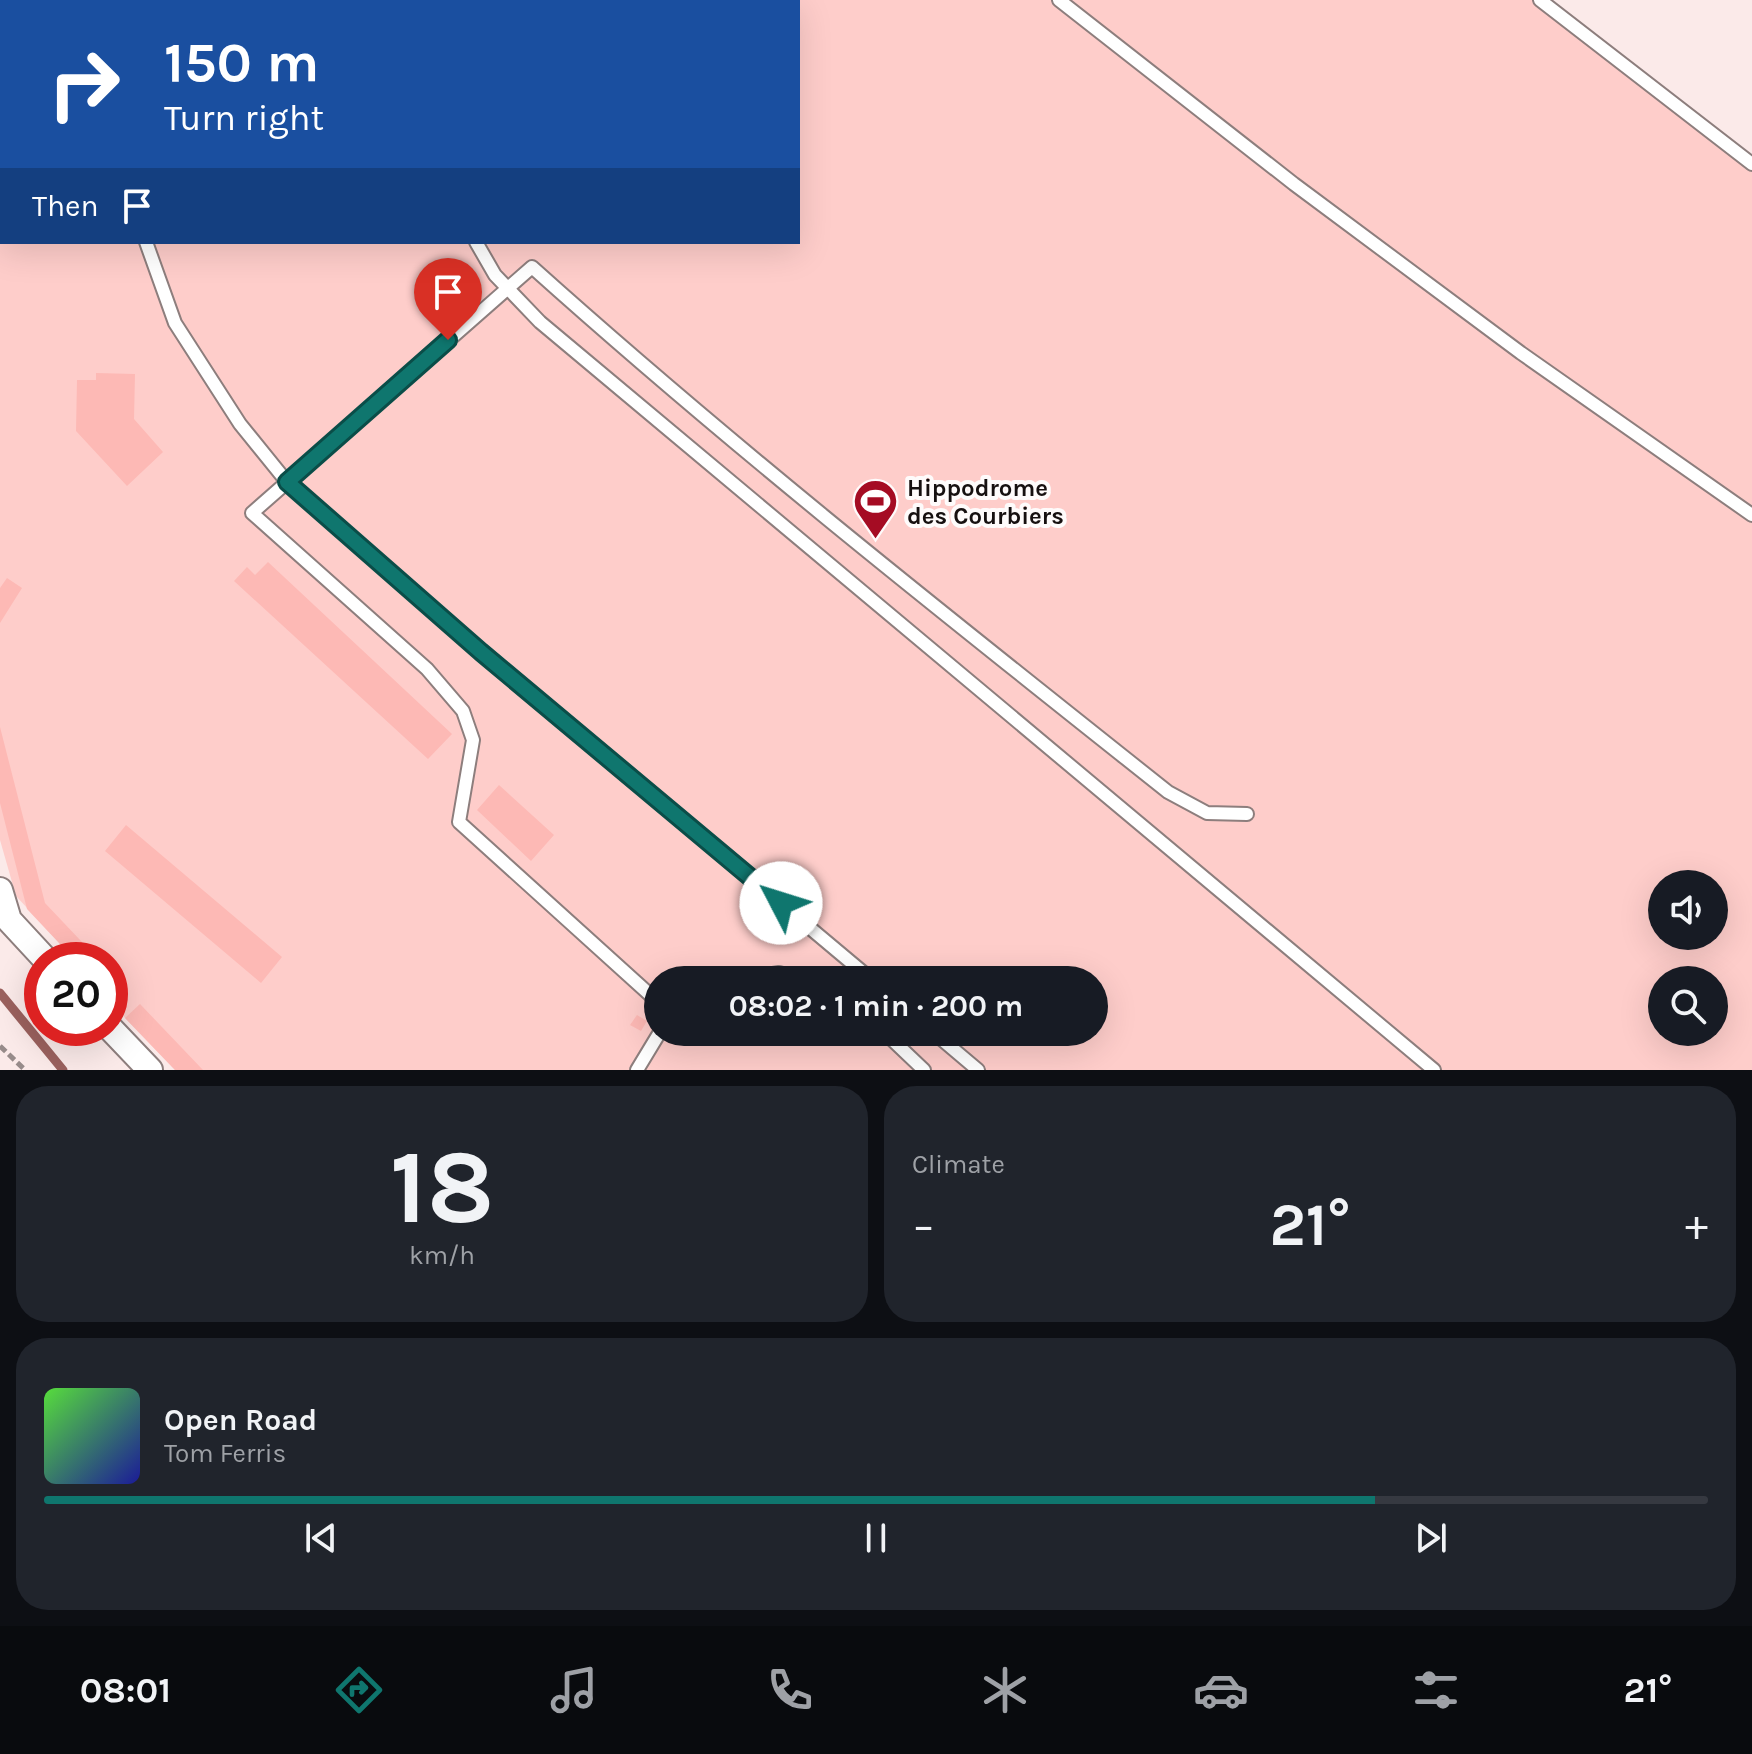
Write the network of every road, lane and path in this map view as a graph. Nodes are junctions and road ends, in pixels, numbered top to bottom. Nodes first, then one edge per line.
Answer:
1 (1059, 0) edge
2 (1540, 0) edge
3 (1752, 164) edge
4 (147, 244) edge
5 (477, 244) edge
6 (507, 288) junction
7 (287, 482) junction
8 (1752, 515) edge
9 (1247, 814) dead end
10 (0, 890) edge
11 (29, 942) edge
12 (855, 966) edge
13 (644, 989) edge
14 (0, 1046) edge
15 (127, 1046) edge
16 (652, 1046) edge
17 (899, 1046) edge
18 (950, 1046) edge
19 (25, 1070) edge
20 (150, 1070) edge
21 (637, 1070) edge
22 (924, 1070) edge
23 (978, 1070) edge
24 (1434, 1070) edge

1 - 8 lane
2 - 3 lane
4 - 7 lane
5 - 6 lane
6 - 7 lane
6 - 9 lane
6 - 24 lane
7 - 12 lane
7 - 13 lane
10 - 11 street
14 - 19 path
15 - 20 street
16 - 21 lane
17 - 22 lane
18 - 23 lane

